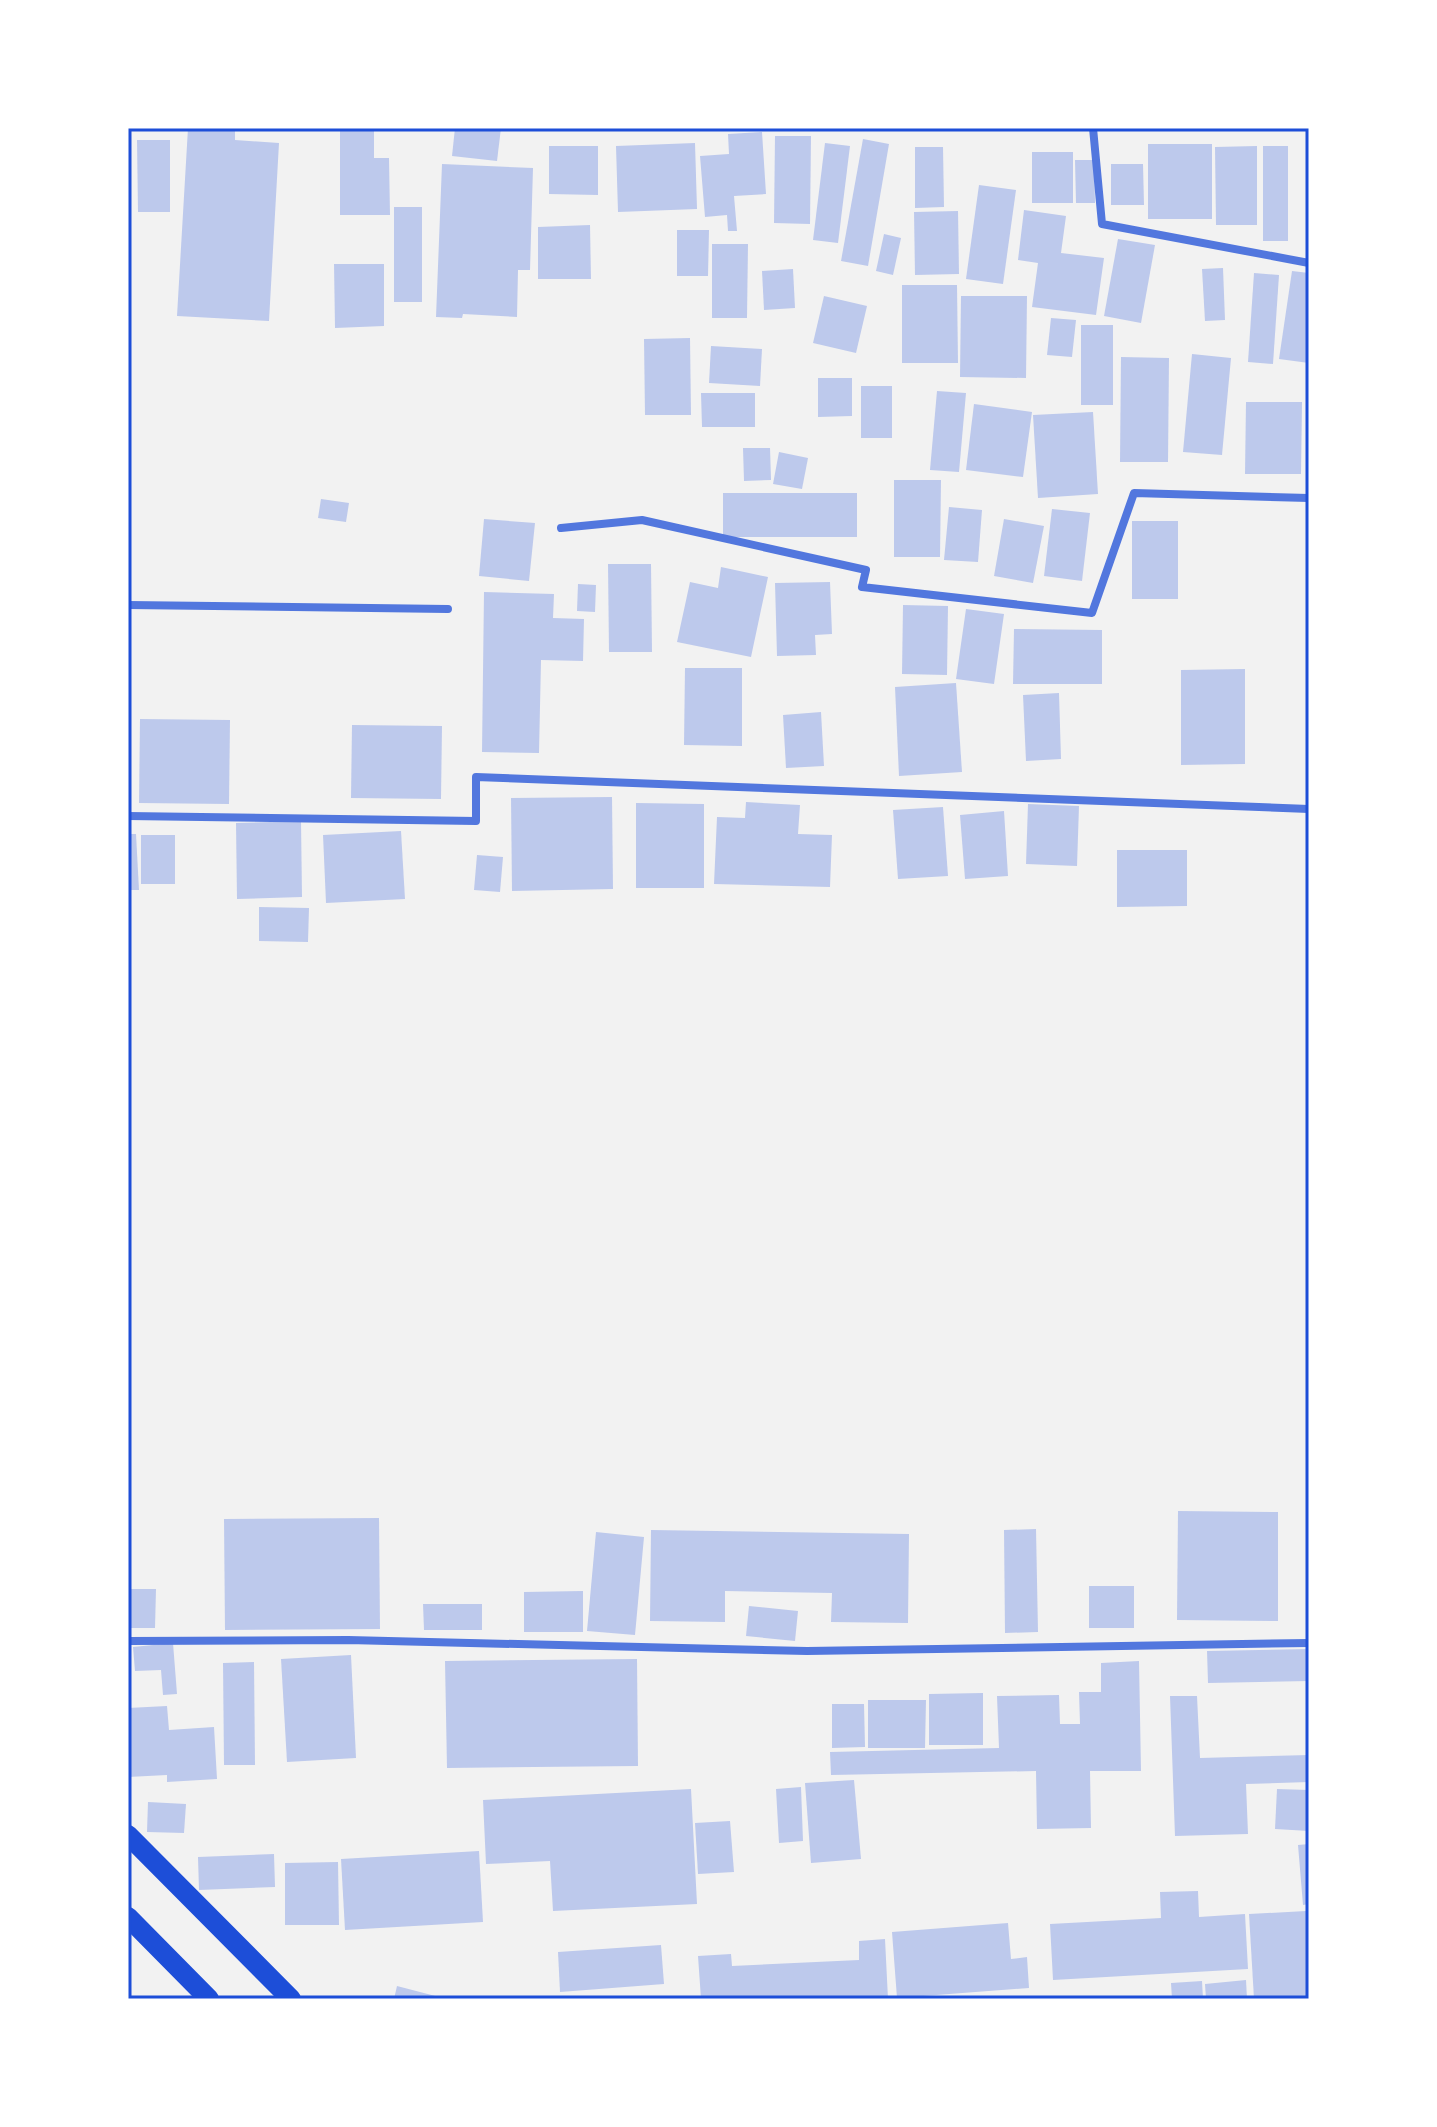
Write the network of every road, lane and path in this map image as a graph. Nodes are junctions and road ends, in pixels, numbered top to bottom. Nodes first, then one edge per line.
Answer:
1 (1093, 128) edge
2 (1309, 263) edge
3 (1309, 498) edge
4 (561, 528) dead end
5 (128, 605) edge
6 (448, 609) dead end
7 (1309, 809) edge
8 (128, 816) edge
9 (128, 1641) edge
10 (1309, 1643) edge
11 (128, 1835) edge
12 (128, 1917) edge
13 (209, 1999) edge
14 (291, 1999) edge

1 - 2 street
3 - 4 street
5 - 6 street
7 - 8 street
9 - 10 street
11 - 14 main road
12 - 13 main road

